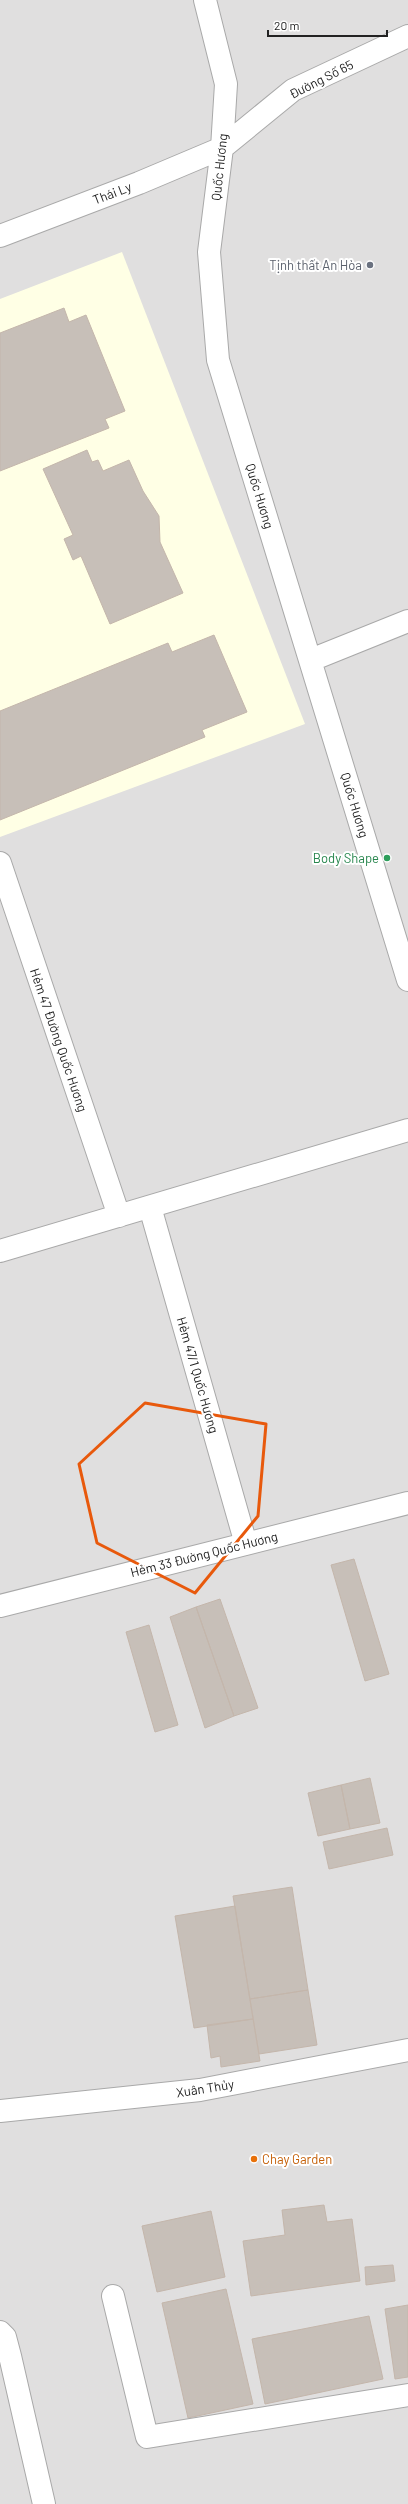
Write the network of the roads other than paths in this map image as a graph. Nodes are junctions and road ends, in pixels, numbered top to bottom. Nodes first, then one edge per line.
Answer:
1 (205, 0) edge
2 (408, 36) edge
3 (222, 148) junction
4 (0, 236) edge
5 (408, 621) edge
6 (311, 660) junction
7 (0, 864) edge
8 (408, 980) edge
9 (408, 1130) edge
10 (150, 1207) junction
11 (119, 1216) junction
12 (0, 1251) edge
13 (408, 1503) edge
14 (246, 1544) junction
15 (0, 1606) edge
16 (408, 2050) edge
17 (0, 2111) edge
18 (113, 2296) dead end
19 (0, 2332) edge
20 (408, 2395) edge
21 (44, 2504) edge

1 - 3 street, Quốc Hương
2 - 3 street, Đường Số 65
3 - 4 street, Thái Ly
3 - 6 street, Quốc Hương
5 - 6 street
6 - 8 street, Quốc Hương
7 - 11 street, Hẻm 47 Đường Quốc Hương
9 - 10 street
10 - 11 street
10 - 14 street, Hẻm 47/1 Quốc Hương
11 - 12 street
13 - 14 street, Hẻm 33 Đường Quốc Hương
14 - 15 street, Hẻm 33 Đường Quốc Hương
16 - 17 street, Xuân Thủy
18 - 20 street
19 - 21 street

